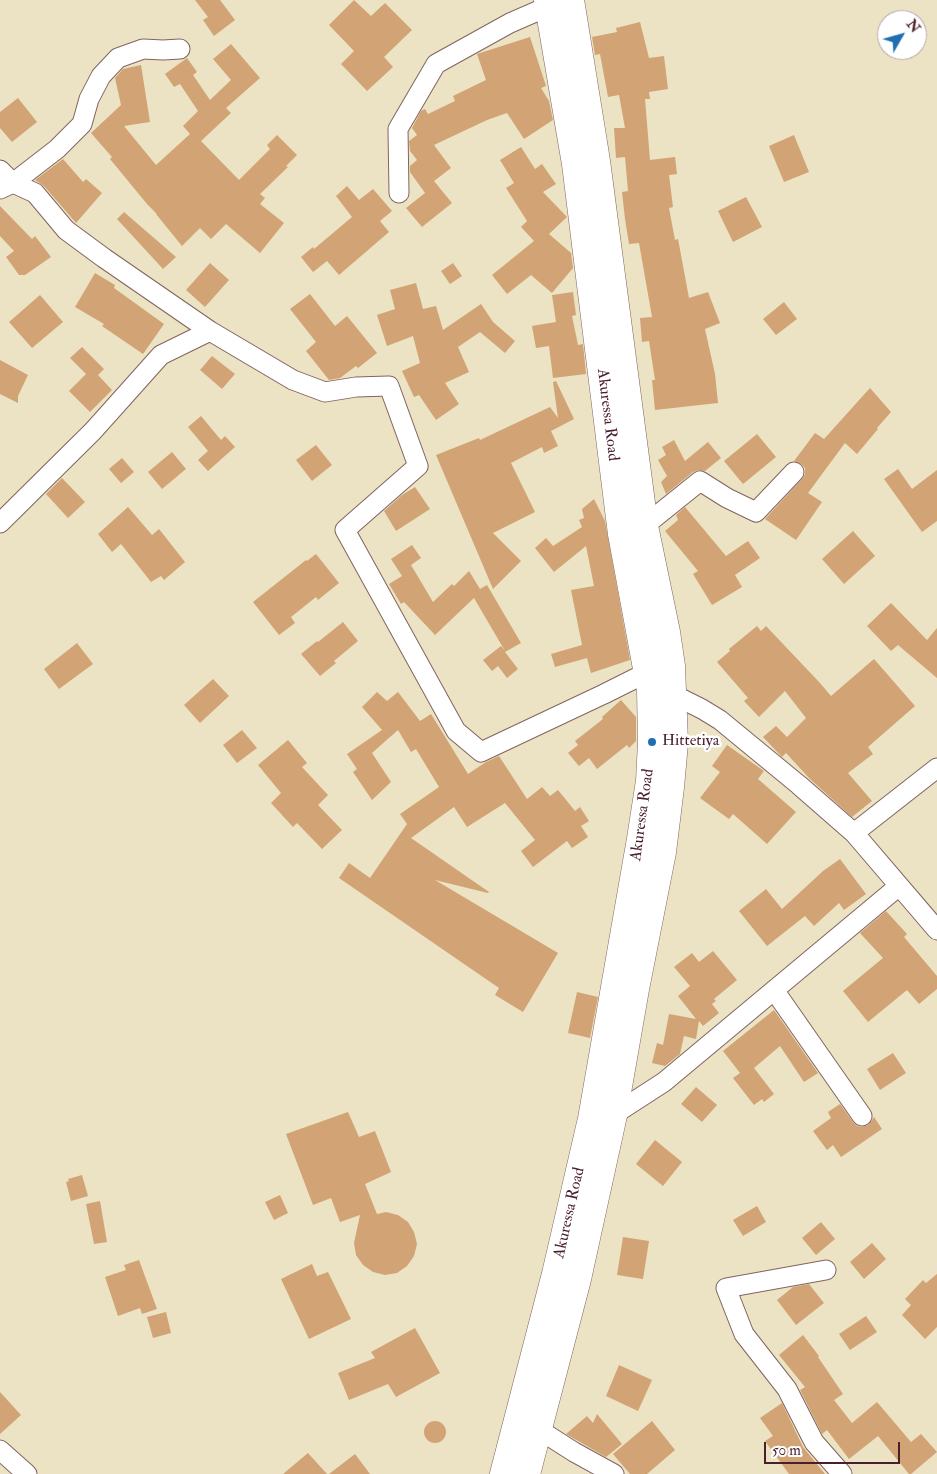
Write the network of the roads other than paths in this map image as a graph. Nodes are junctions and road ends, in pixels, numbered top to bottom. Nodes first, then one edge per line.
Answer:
1 (559, 2) edge
2 (180, 49) dead end
3 (4, 181) edge
4 (399, 194) dead end
5 (210, 332) junction
6 (794, 472) dead end
7 (0, 523) edge
8 (644, 526) junction
9 (657, 685) junction
10 (937, 768) edge
11 (854, 833) junction
12 (899, 886) junction
13 (937, 930) edge
14 (774, 990) junction
15 (613, 1115) junction
16 (862, 1116) dead end
17 (826, 1270) dead end
18 (567, 1277) junction
19 (538, 1429) junction
20 (0, 1450) edge
21 (27, 1474) edge
22 (504, 1474) edge
23 (526, 1474) edge
24 (614, 1474) edge
25 (842, 1474) edge

1 - 4 street
1 - 8 highway, Akuressa Road
1 - 9 highway, Akuressa Road
2 - 3 street
3 - 5 street
5 - 7 street
5 - 9 street
6 - 8 street
8 - 9 highway, Akuressa Road
9 - 11 street
9 - 15 highway, Akuressa Road
9 - 18 highway, Akuressa Road
10 - 11 street
11 - 12 street
12 - 13 street
12 - 14 street
14 - 15 street
14 - 16 street
15 - 18 highway, Akuressa Road
17 - 25 street
18 - 19 highway, Akuressa Road
18 - 22 highway, Akuressa Road
19 - 23 highway, Akuressa Road
19 - 24 street
20 - 21 street

